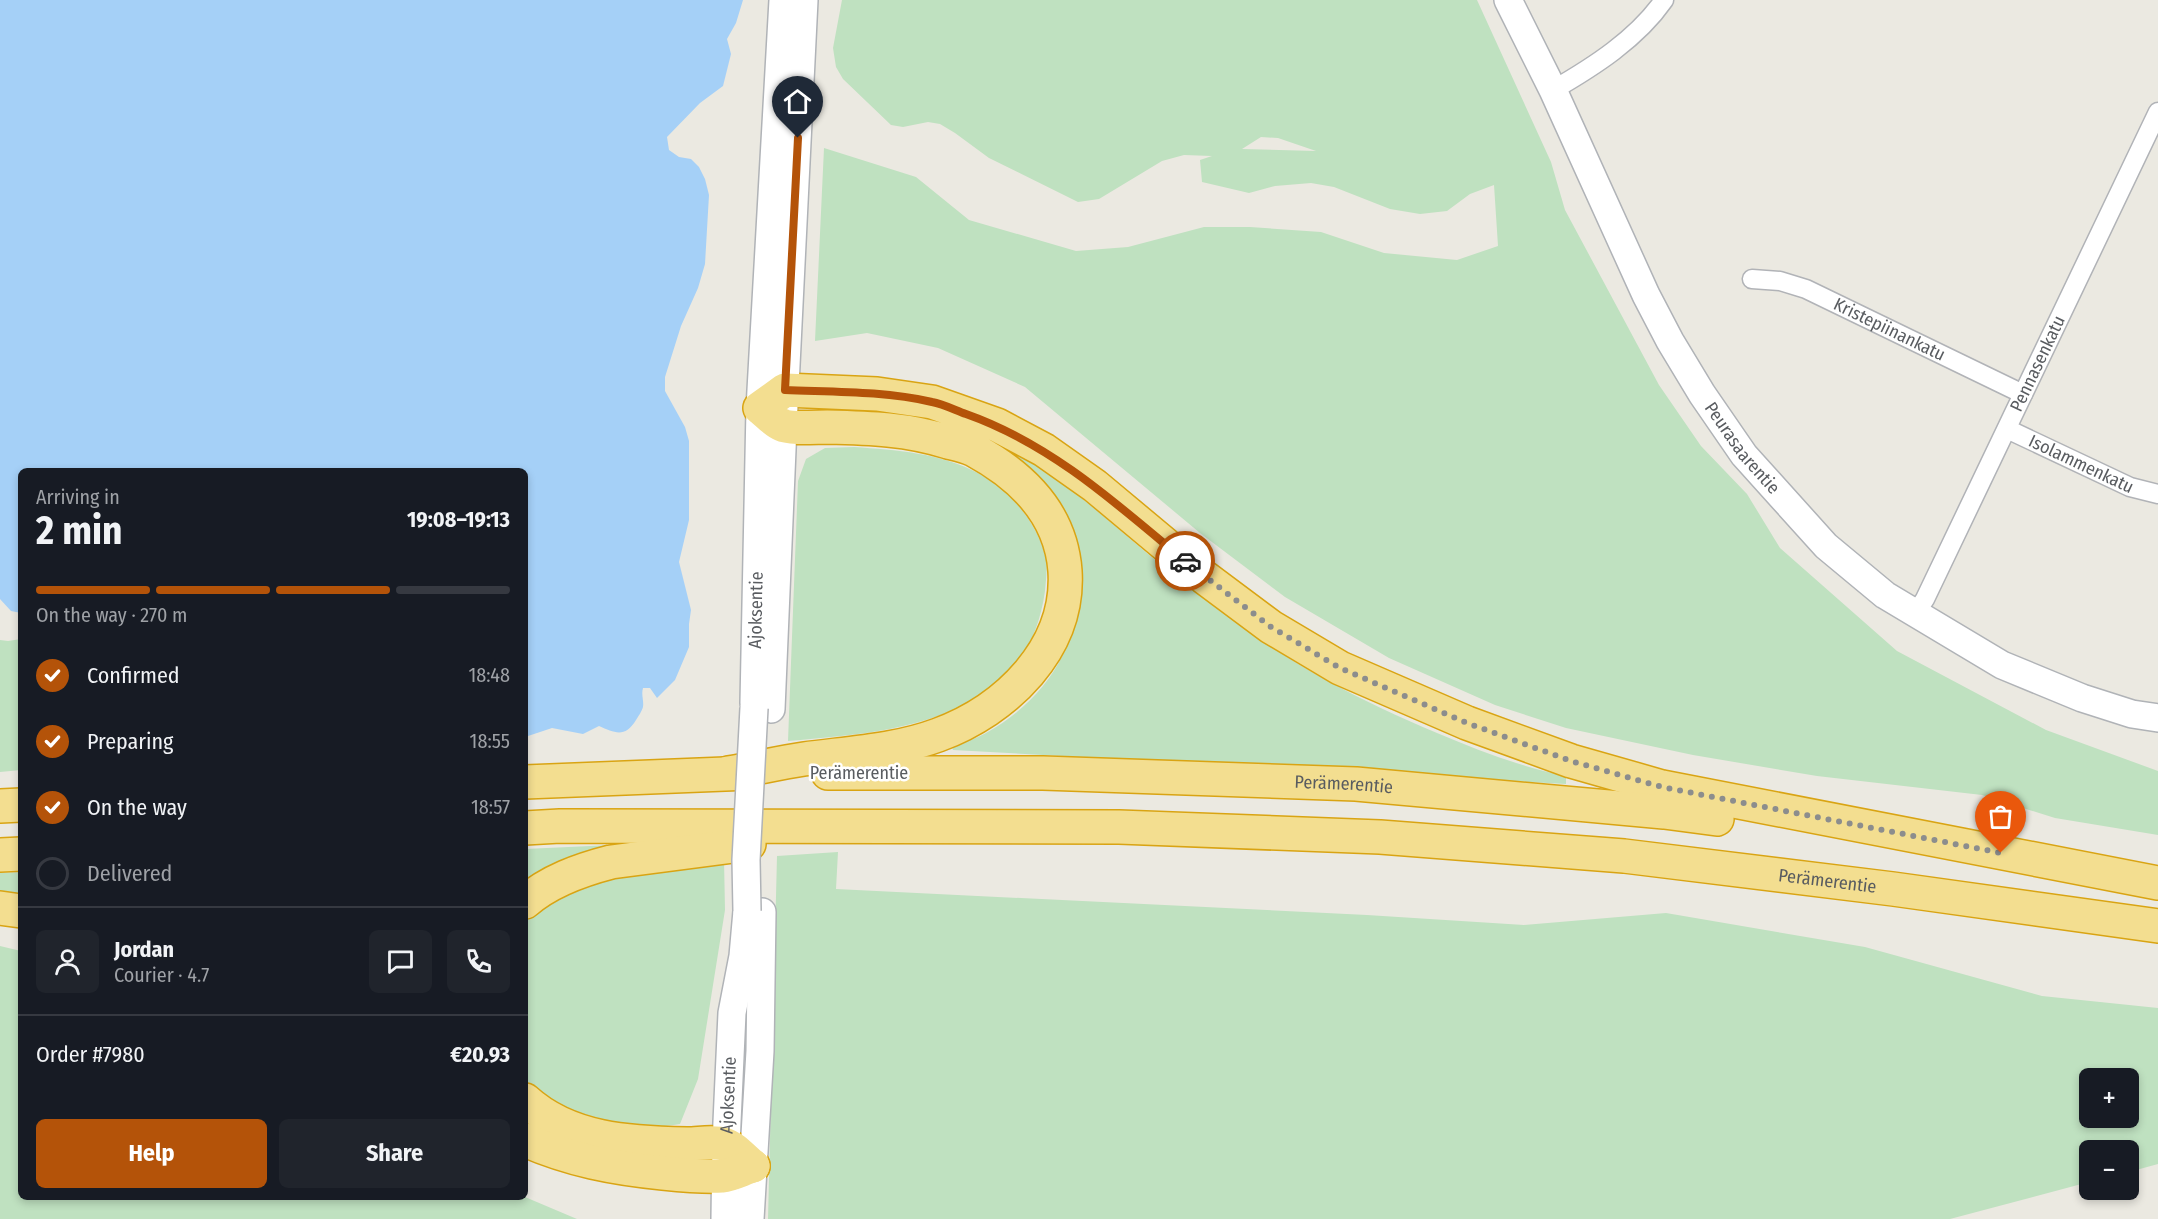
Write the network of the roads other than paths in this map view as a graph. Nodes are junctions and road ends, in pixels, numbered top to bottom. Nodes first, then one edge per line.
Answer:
1 (783, 0) edge
2 (804, 0) edge
3 (1508, 0) edge
4 (1664, 0) edge
5 (1553, 90) junction
6 (2158, 112) edge
7 (2150, 146) edge
8 (1752, 279) dead end
9 (2023, 394) junction
10 (776, 408) junction
11 (2007, 429) junction
12 (2158, 494) edge
13 (1915, 614) junction
14 (2158, 718) edge
15 (728, 773) junction
16 (528, 783) edge
17 (18, 805) edge
18 (0, 806) edge
19 (876, 827) junction
20 (528, 828) edge
21 (18, 854) edge
22 (0, 855) edge
23 (2158, 883) edge
24 (528, 899) edge
25 (0, 908) edge
26 (18, 910) edge
27 (755, 911) junction
28 (2158, 926) edge
29 (528, 1102) edge
30 (528, 1141) edge
31 (726, 1144) junction
32 (739, 1171) junction
33 (725, 1219) edge
34 (750, 1219) edge

1 - 10 main road, Ajoksentie
2 - 10 main road, Ajoksentie
3 - 5 main road, Peurasaarentie
4 - 5 street
5 - 13 main road, Peurasaarentie
6 - 7 street, Pennasenkatu
7 - 9 street, Pennasenkatu
8 - 9 street, Kristepiinankatu
9 - 11 street, Pennasenkatu
10 - 15 highway
10 - 23 highway
10 - 27 main road, Ajoksentie
11 - 12 street, Isolammenkatu
11 - 13 street, Pennasenkatu
13 - 14 main road, Peurasaarentie
15 - 16 highway, Perämerentie
15 - 23 highway, Perämerentie
17 - 18 highway
19 - 20 highway, Perämerentie
19 - 24 highway
19 - 28 highway, Perämerentie
21 - 22 highway
25 - 26 highway
27 - 31 main road, Ajoksentie
27 - 32 main road, Ajoksentie
29 - 31 highway
30 - 32 highway
31 - 32 highway
32 - 33 main road, Ajoksentie
32 - 34 main road, Ajoksentie

